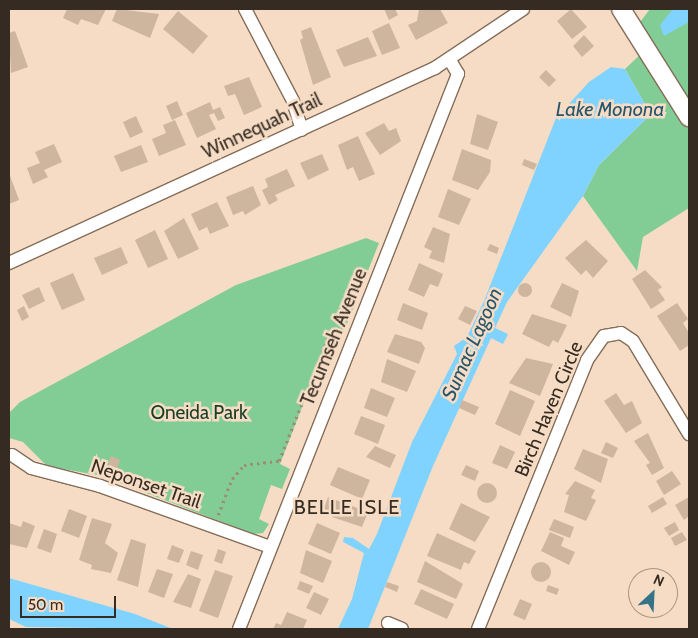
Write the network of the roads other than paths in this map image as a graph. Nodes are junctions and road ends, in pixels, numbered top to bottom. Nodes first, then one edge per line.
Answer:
1 (245, 9) edge
2 (523, 9) edge
3 (620, 9) edge
4 (450, 60) junction
5 (689, 117) edge
6 (302, 130) junction
7 (9, 263) edge
8 (689, 434) edge
9 (12, 455) dead end
10 (270, 547) junction
11 (388, 623) dead end
12 (239, 629) edge
13 (402, 629) edge
14 (478, 629) edge

1 - 6 street
2 - 4 street, Winnequah Trail
3 - 5 street
4 - 6 street, Winnequah Trail
4 - 10 street, Tecumseh Avenue
6 - 7 street, Winnequah Trail
8 - 14 street, Birch Haven Circle
9 - 10 street, Neponset Trail
10 - 12 street, Tecumseh Avenue
11 - 13 street

